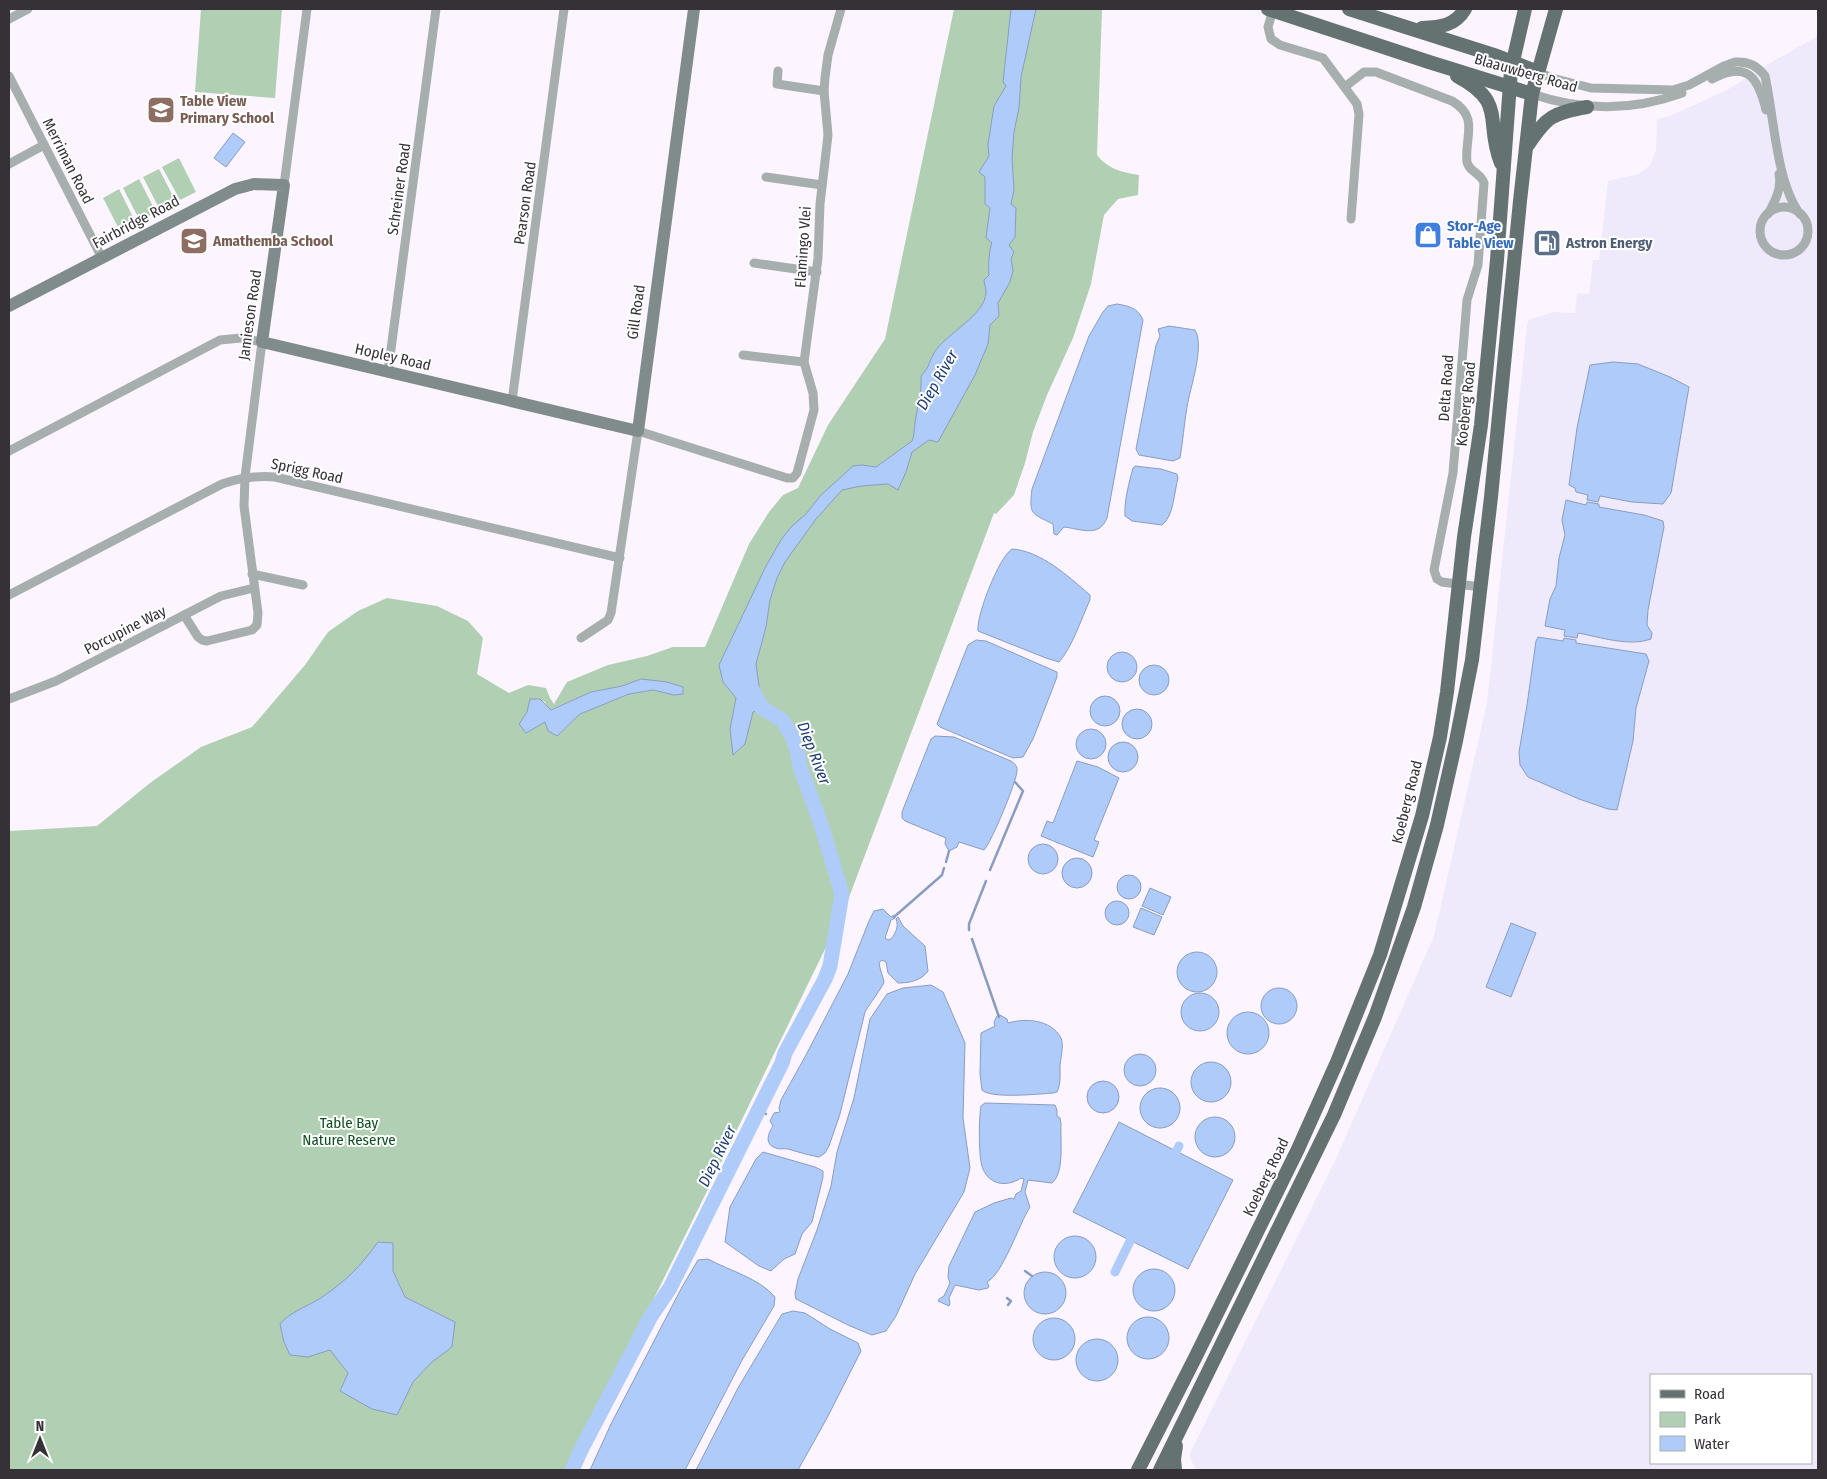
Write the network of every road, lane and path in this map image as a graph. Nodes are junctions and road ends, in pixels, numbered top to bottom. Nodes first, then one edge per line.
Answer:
1 (28, 9) edge
2 (307, 9) edge
3 (436, 9) edge
4 (564, 9) edge
5 (694, 9) edge
6 (841, 9) edge
7 (1349, 9) edge
8 (1465, 9) edge
9 (1525, 9) edge
10 (1556, 9) edge
11 (1271, 10) edge
12 (9, 19) edge
13 (1416, 29) junction
14 (1513, 61) junction
15 (1429, 62) junction
16 (1748, 62) junction
17 (778, 71) dead end
18 (1538, 72) junction
19 (1744, 73) junction
20 (9, 76) edge
21 (1346, 86) junction
22 (1510, 87) junction
23 (824, 91) junction
24 (1532, 94) junction
25 (1587, 107) junction
26 (44, 145) junction
27 (1526, 148) junction
28 (9, 164) edge
29 (1504, 171) junction
30 (766, 177) dead end
31 (284, 185) junction
32 (822, 185) junction
33 (1768, 214) junction
34 (1800, 214) junction
35 (1351, 220) dead end
36 (102, 258) junction
37 (754, 263) dead end
38 (817, 272) junction
39 (9, 306) edge
40 (262, 342) junction
41 (743, 355) dead end
42 (804, 362) junction
43 (388, 372) junction
44 (512, 401) junction
45 (638, 431) junction
46 (9, 451) edge
47 (245, 477) junction
48 (787, 478) joint
49 (620, 558) junction
50 (252, 574) junction
51 (1459, 584) junction
52 (303, 585) dead end
53 (1481, 587) junction
54 (254, 592) junction
55 (9, 595) edge
56 (184, 615) junction
57 (581, 638) dead end
58 (9, 699) edge
59 (1180, 1430) junction
60 (1138, 1470) edge
61 (1160, 1470) edge
62 (1175, 1470) edge

1 - 12 street
2 - 31 street, Jamieson Road
3 - 43 street, Schreiner Road
4 - 44 street, Pearson Road
5 - 45 street, Gill Road
6 - 23 street, Flamingo Vlei
7 - 13 main road, Blaauwberg Road
8 - 13 main road
9 - 14 main road, Koeberg Road
10 - 18 main road
11 - 15 main road, Blaauwberg Road
11 - 21 street
13 - 14 main road, Blaauwberg Road
14 - 18 main road, Blaauwberg Road
14 - 22 main road, Koeberg Road
15 - 22 main road, Blaauwberg Road
15 - 29 main road
16 - 18 street, Blaauwberg Road
16 - 19 street
16 - 34 street
17 - 23 street
18 - 24 main road
19 - 25 street, Blaauwberg Road
19 - 33 street
20 - 26 street, Merriman Road
21 - 35 street
21 - 51 street, Delta Road
22 - 24 main road, Blaauwberg Road
22 - 29 main road, Koeberg Road
23 - 32 street, Flamingo Vlei
24 - 25 street, Blaauwberg Road
24 - 27 main road
25 - 27 main road
26 - 28 street
26 - 36 street, Merriman Road
27 - 53 main road
29 - 51 main road, Koeberg Road
30 - 32 street
31 - 36 street, Fairbridge Road
31 - 40 street, Jamieson Road
32 - 38 street, Flamingo Vlei
33 - 34 street
33 - 34 street
36 - 39 street, Fairbridge Road
37 - 38 street
38 - 42 street, Flamingo Vlei
40 - 43 street, Hopley Road
40 - 46 street, Hopley Road
40 - 47 street, Jamieson Road
41 - 42 street
42 - 48 street, Flamingo Vlei
43 - 44 street, Hopley Road
44 - 45 street, Hopley Road
45 - 48 street, Hopley Road
45 - 49 street, Gill Road
47 - 49 street, Sprigg Road
47 - 50 street, Jamieson Road
47 - 55 street, Sprigg Road
49 - 57 street, Gill Road
50 - 52 street
50 - 54 street, Jamieson Road
51 - 53 street, Delta Road
51 - 60 main road, Koeberg Road
53 - 59 main road
54 - 56 street, Porcupine Way
54 - 56 street, Jamieson Road
56 - 58 street, Porcupine Way
59 - 61 main road
59 - 62 main road

